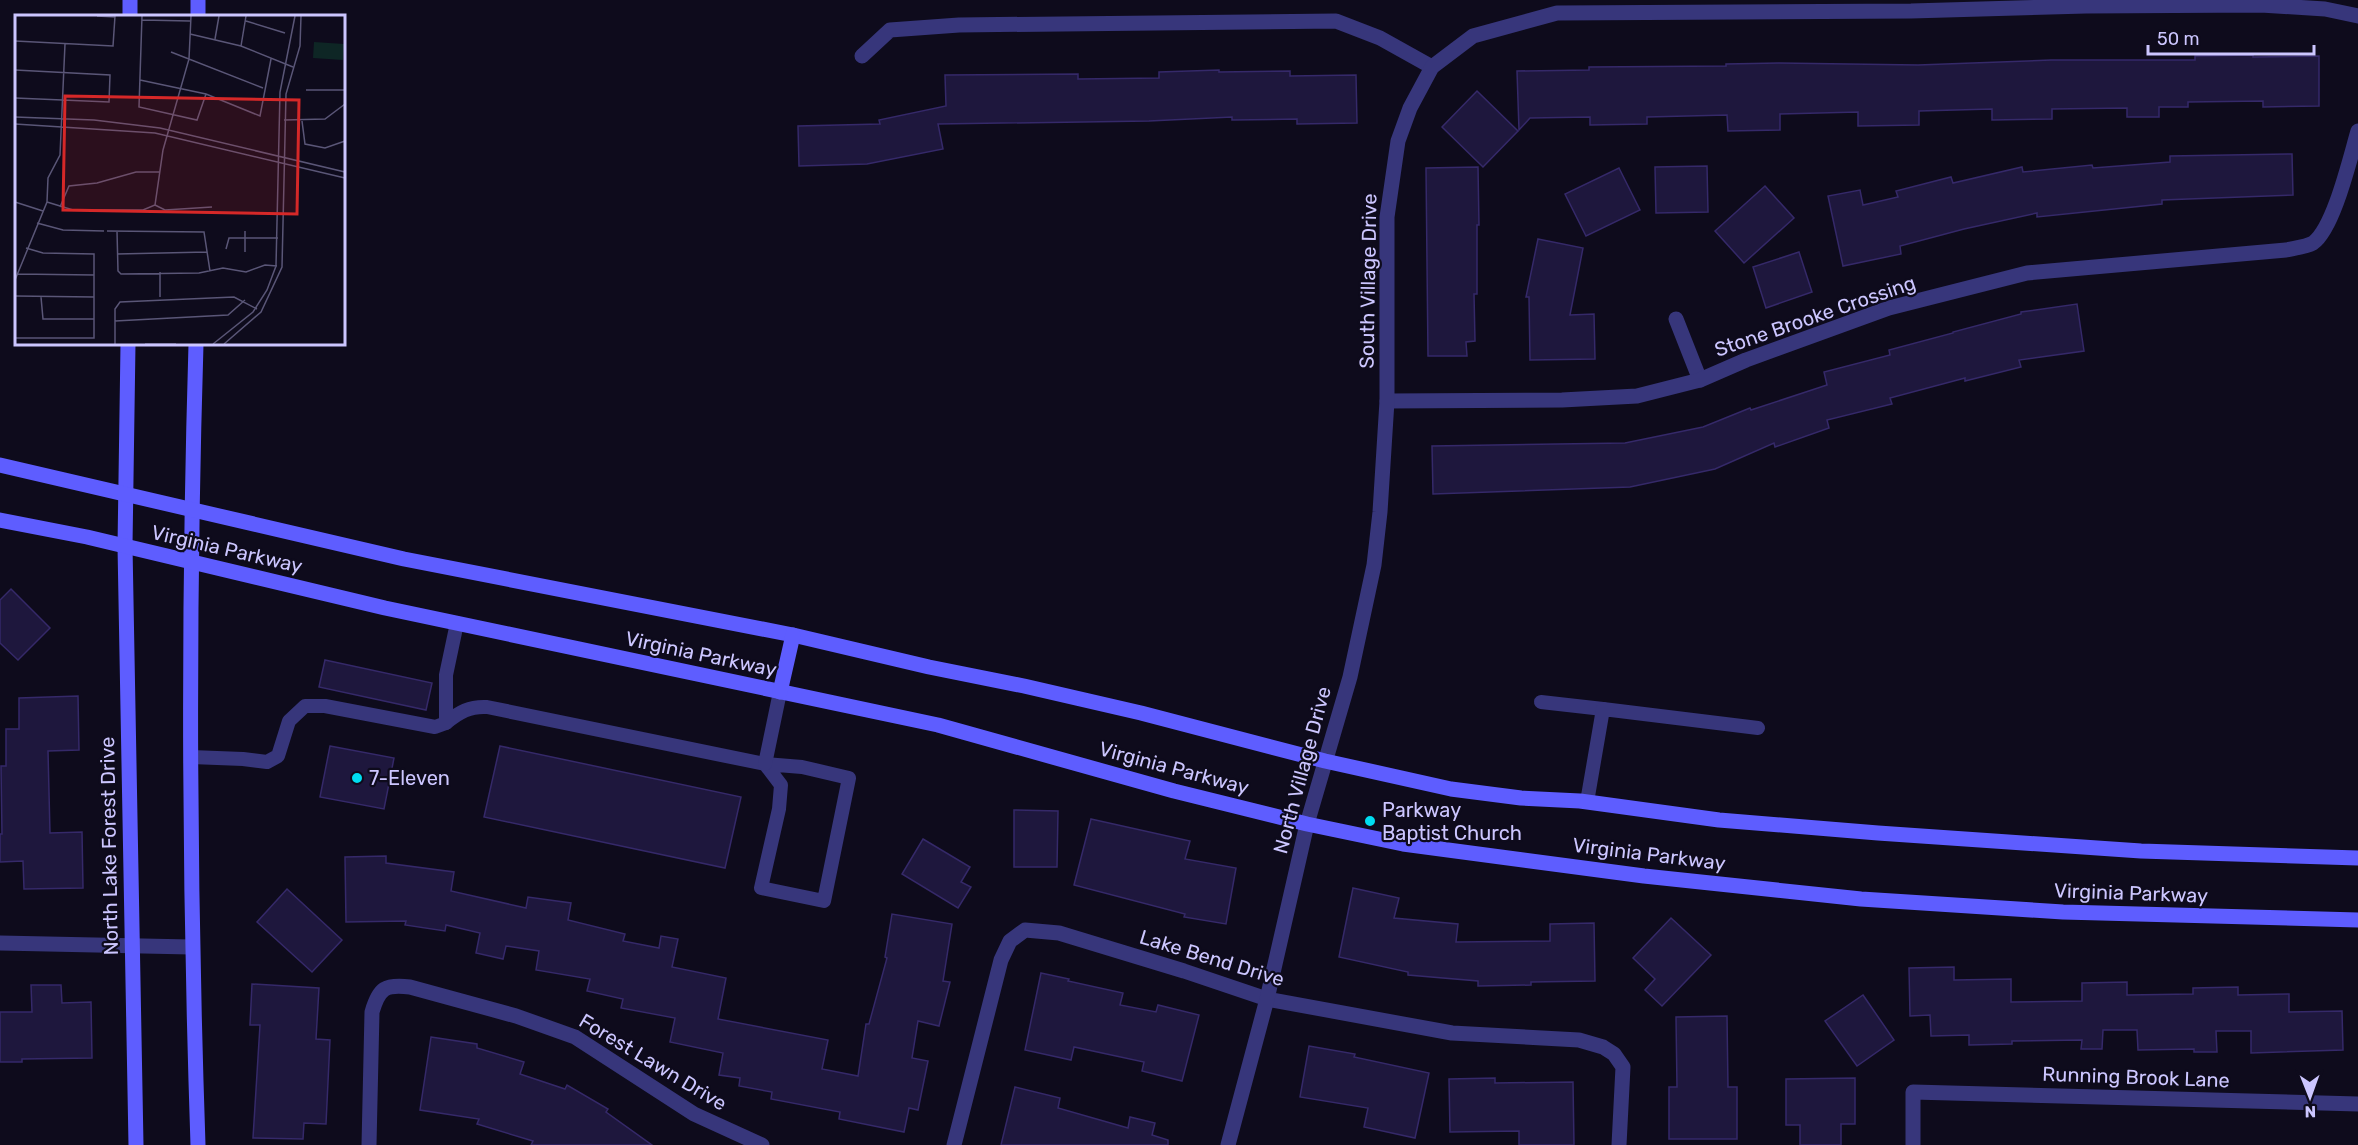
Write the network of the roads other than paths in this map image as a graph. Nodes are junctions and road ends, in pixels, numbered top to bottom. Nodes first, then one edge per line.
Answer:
1 (2358, 16) edge
2 (862, 56) dead end
3 (1432, 67) junction
4 (2358, 131) edge
5 (1676, 319) dead end
6 (128, 345) edge
7 (196, 345) edge
8 (1700, 380) junction
9 (1387, 401) junction
10 (0, 465) edge
11 (127, 494) junction
12 (192, 510) junction
13 (0, 520) edge
14 (125, 546) junction
15 (191, 562) junction
16 (457, 623) junction
17 (793, 635) junction
18 (780, 692) junction
19 (1541, 702) dead end
20 (1604, 709) junction
21 (446, 723) junction
22 (1758, 728) dead end
23 (191, 757) junction
24 (1325, 761) junction
25 (765, 764) junction
26 (1587, 802) junction
27 (1307, 824) junction
28 (2358, 858) edge
29 (2358, 920) edge
30 (0, 944) edge
31 (131, 945) junction
32 (191, 947) junction
33 (1267, 999) junction
34 (2358, 1104) edge
35 (136, 1145) edge
36 (198, 1145) edge
37 (369, 1145) edge
38 (762, 1145) edge
39 (954, 1145) edge
40 (1228, 1145) edge
41 (1619, 1145) edge
42 (1913, 1145) edge

1 - 3 street, South Village Drive
2 - 3 street
3 - 9 street, South Village Drive
4 - 8 street, Stone Brooke Crossing
5 - 8 street
6 - 11 main road, North Lake Forest Drive
7 - 12 main road
8 - 9 street, Stone Brooke Crossing
9 - 24 street, North Village Drive
10 - 11 main road, Virginia Parkway
11 - 12 main road, Virginia Parkway
11 - 14 main road, North Lake Forest Drive
12 - 15 main road
12 - 17 main road, Virginia Parkway
13 - 14 main road, Virginia Parkway
14 - 15 main road, Virginia Parkway
14 - 31 main road, North Lake Forest Drive
15 - 16 main road, Virginia Parkway
15 - 23 main road
16 - 18 main road, Virginia Parkway
16 - 21 lane
17 - 18 main road
17 - 24 main road, Virginia Parkway
18 - 25 lane
18 - 27 main road, Virginia Parkway
19 - 20 lane
20 - 22 lane
20 - 26 lane
21 - 23 lane
21 - 25 lane
23 - 32 main road
24 - 26 main road, Virginia Parkway
24 - 27 street, North Village Drive
25 - 25 lane
26 - 28 main road, Virginia Parkway
27 - 29 main road, Virginia Parkway
27 - 33 street, North Village Drive
30 - 31 street
31 - 32 street
31 - 35 main road, North Lake Forest Drive
32 - 36 main road
33 - 39 street, Lake Bend Drive
33 - 40 street, North Village Drive
33 - 41 street, Lake Bend Drive
34 - 42 street, Running Brook Lane
37 - 38 street, Forest Lawn Drive

